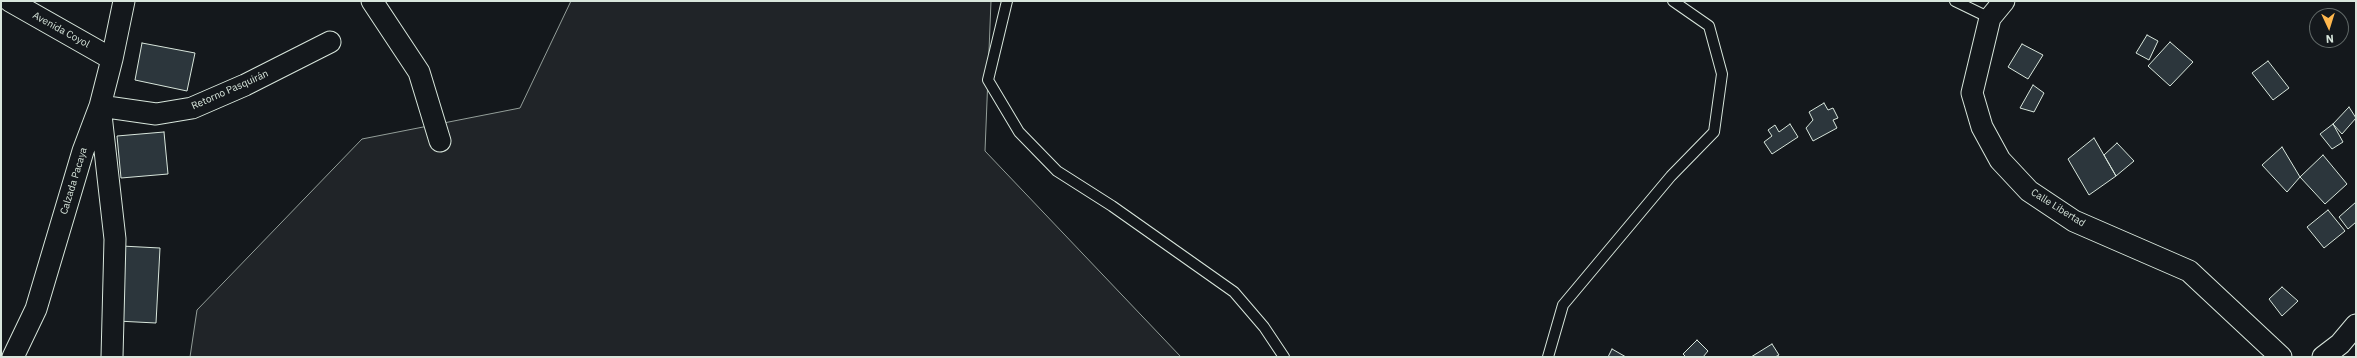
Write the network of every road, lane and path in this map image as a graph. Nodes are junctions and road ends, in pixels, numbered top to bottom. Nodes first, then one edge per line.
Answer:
1 (10, 1) edge
2 (124, 1) edge
3 (372, 1) edge
4 (1007, 1) edge
5 (1673, 1) edge
6 (1955, 1) edge
7 (2004, 1) edge
8 (1990, 18) junction
9 (330, 42) dead end
10 (112, 59) junction
11 (100, 106) junction
12 (440, 141) dead end
13 (2356, 325) edge
14 (13, 357) edge
15 (112, 357) edge
16 (1284, 357) edge
17 (1548, 357) edge
18 (2282, 357) edge
19 (2324, 357) edge

1 - 10 street, Avenida Coyol
2 - 10 street, Calzada Pacaya
3 - 12 street
4 - 16 lane
5 - 17 lane
6 - 8 lane
7 - 8 street, Calle Libertad
8 - 18 street, Calle Libertad
9 - 11 street, Retorno Pasquirán
10 - 11 street, Calzada Pacaya
11 - 14 street, Calzada Pacaya
11 - 15 street
13 - 19 street

